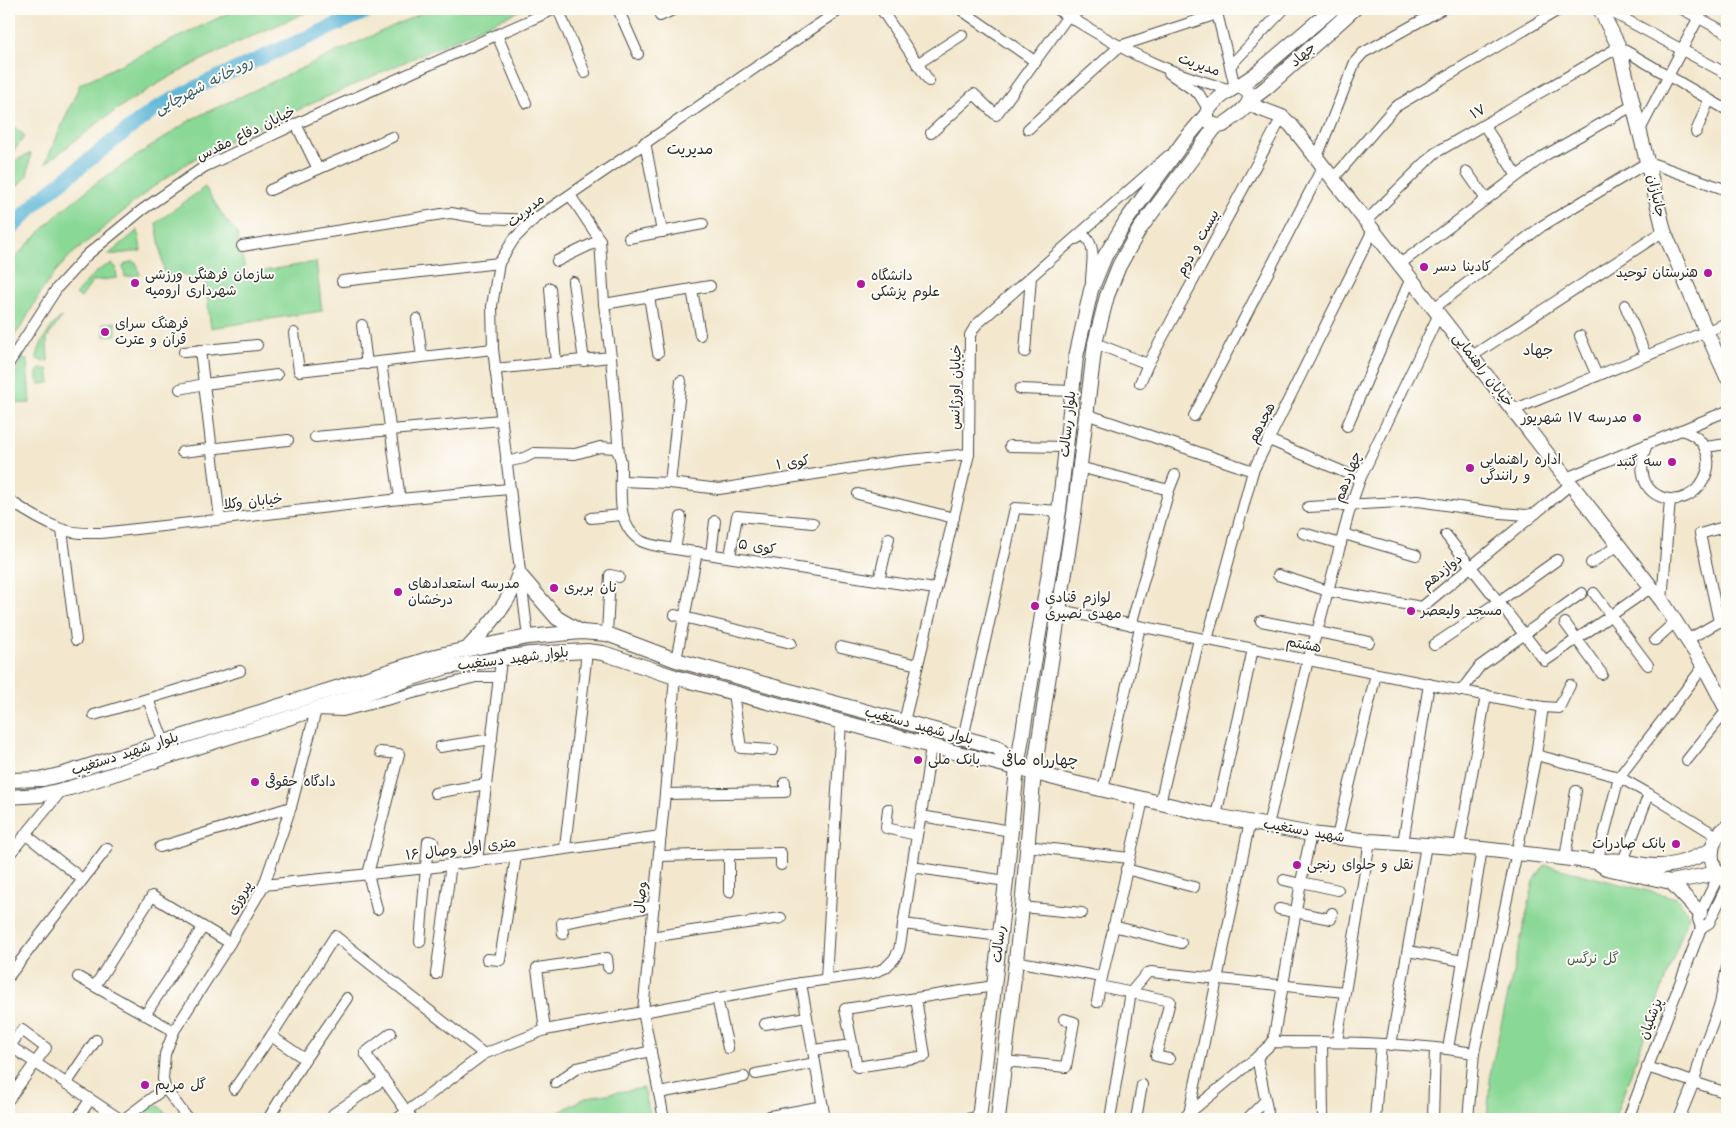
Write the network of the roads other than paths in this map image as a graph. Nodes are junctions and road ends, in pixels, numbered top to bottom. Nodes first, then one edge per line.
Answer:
1 (556, 9) edge
2 (618, 9) edge
3 (675, 9) edge
4 (841, 9) edge
5 (881, 9) edge
6 (960, 9) edge
7 (1056, 9) edge
8 (1084, 9) edge
9 (1284, 9) edge
10 (1332, 9) edge
11 (1354, 9) edge
12 (1442, 9) edge
13 (1560, 9) edge
14 (1600, 9) edge
15 (1606, 9) edge
16 (1682, 9) edge
17 (1216, 11) edge
18 (1700, 13) edge
19 (660, 16) dead end
20 (1068, 16) junction
21 (1727, 33) edge
22 (497, 35) junction
23 (962, 35) dead end
24 (1120, 46) junction
25 (1618, 47) junction
26 (1682, 50) junction
27 (638, 54) dead end
28 (1036, 62) junction
29 (917, 64) junction
30 (1158, 65) junction
31 (1230, 65) junction
32 (585, 73) dead end
33 (1256, 74) junction
34 (1727, 74) edge
35 (1668, 75) junction
36 (929, 81) dead end
37 (1235, 88) junction
38 (1266, 88) junction
39 (1709, 100) junction
40 (1249, 102) junction
41 (526, 103) dead end
42 (1634, 105) junction
43 (1727, 110) edge
44 (1208, 112) junction
45 (1282, 117) junction
46 (296, 124) junction
47 (1484, 125) junction
48 (1216, 126) junction
49 (1028, 129) dead end
50 (1640, 130) junction
51 (1696, 132) dead end
52 (931, 133) dead end
53 (392, 137) dead end
54 (1184, 141) junction
55 (646, 142) junction
56 (1320, 162) junction
57 (1648, 162) junction
58 (318, 169) junction
59 (1467, 172) dead end
60 (1517, 176) junction
61 (1333, 179) junction
62 (270, 190) dead end
63 (1727, 190) edge
64 (570, 195) junction
65 (1486, 199) junction
66 (533, 220) junction
67 (704, 224) dead end
68 (1370, 225) junction
69 (1664, 231) junction
70 (662, 232) junction
71 (629, 238) dead end
72 (600, 240) junction
73 (1073, 240) junction
74 (242, 246) dead end
75 (557, 261) dead end
76 (499, 264) junction
77 (1400, 264) junction
78 (1031, 276) junction
79 (1411, 278) junction
80 (342, 281) dead end
81 (573, 282) dead end
82 (710, 286) dead end
83 (550, 288) dead end
84 (692, 289) junction
85 (1091, 290) junction
86 (649, 296) junction
87 (604, 304) junction
88 (1624, 305) dead end
89 (1436, 311) junction
90 (417, 319) dead end
91 (1727, 323) edge
92 (362, 325) dead end
93 (1706, 331) junction
94 (294, 333) dead end
95 (700, 335) dead end
96 (1580, 336) dead end
97 (1095, 343) junction
98 (257, 345) dead end
99 (493, 349) junction
100 (200, 350) junction
101 (184, 352) dead end
102 (1025, 352) dead end
103 (658, 353) dead end
104 (1472, 356) junction
105 (1646, 356) junction
106 (611, 357) junction
107 (1076, 357) junction
108 (422, 358) junction
109 (584, 360) junction
110 (1092, 360) junction
111 (382, 362) junction
112 (9, 363) edge
113 (556, 363) junction
114 (367, 364) junction
115 (1148, 364) junction
116 (1724, 365) edge
117 (495, 368) junction
118 (278, 375) dead end
119 (1597, 376) junction
120 (1727, 377) edge
121 (681, 381) dead end
122 (1140, 383) dead end
123 (204, 384) junction
124 (180, 389) dead end
125 (1020, 389) dead end
126 (1072, 391) junction
127 (1513, 410) junction
128 (1727, 411) edge
129 (1086, 414) junction
130 (1194, 416) dead end
131 (501, 420) junction
132 (1347, 426) dead end
133 (390, 430) junction
134 (1681, 430) junction
135 (315, 437) dead end
136 (288, 440) dead end
137 (1268, 440) junction
138 (1647, 444) junction
139 (1727, 444) edge
140 (1010, 446) dead end
141 (1066, 447) junction
142 (1705, 447) junction
143 (212, 448) junction
144 (182, 452) dead end
145 (619, 454) junction
146 (969, 454) junction
147 (506, 462) junction
148 (1079, 467) junction
149 (1253, 471) junction
150 (1175, 475) dead end
151 (1360, 479) junction
152 (622, 481) junction
153 (1569, 481) junction
154 (670, 483) junction
155 (509, 489) junction
156 (1169, 490) junction
157 (858, 494) dead end
158 (400, 499) junction
159 (1670, 499) junction
160 (9, 500) edge
161 (1351, 506) junction
162 (1308, 507) dead end
163 (1059, 511) junction
164 (1538, 513) junction
165 (1074, 514) junction
166 (621, 515) junction
167 (681, 517) dead end
168 (591, 518) dead end
169 (954, 518) junction
170 (220, 519) junction
171 (715, 521) dead end
172 (813, 523) dead end
173 (1727, 526) edge
174 (62, 530) junction
175 (1303, 533) dead end
176 (1446, 535) dead end
177 (889, 538) dead end
178 (1342, 539) junction
179 (1619, 545) junction
180 (675, 549) junction
181 (697, 552) junction
182 (711, 554) junction
183 (1416, 555) dead end
184 (730, 556) junction
185 (1557, 560) dead end
186 (1590, 563) dead end
187 (1471, 567) junction
188 (519, 574) junction
189 (1278, 574) dead end
190 (619, 577) dead end
191 (879, 580) junction
192 (1652, 587) junction
193 (935, 589) junction
194 (1328, 591) junction
195 (1582, 592) dead end
196 (1594, 594) dead end
197 (1662, 601) junction
198 (1498, 602) junction
199 (1060, 610) junction
200 (1611, 615) junction
201 (680, 616) junction
202 (1261, 621) dead end
203 (1676, 621) junction
204 (1723, 621) edge
205 (1565, 623) dead end
206 (1135, 626) junction
207 (581, 632) junction
208 (1318, 632) junction
209 (607, 634) junction
210 (1524, 634) junction
211 (528, 637) junction
212 (1203, 639) junction
213 (1578, 639) junction
214 (76, 640) dead end
215 (1655, 640) dead end
216 (1688, 640) junction
217 (1369, 642) dead end
218 (791, 643) dead end
219 (1434, 644) dead end
220 (841, 647) dead end
221 (1253, 649) junction
222 (466, 650) junction
223 (587, 651) junction
224 (530, 654) junction
225 (501, 660) junction
226 (676, 660) junction
227 (1308, 660) junction
228 (918, 665) junction
229 (1648, 665) dead end
230 (1704, 666) junction
231 (240, 671) dead end
232 (1376, 674) junction
233 (1602, 674) dead end
234 (499, 677) junction
235 (676, 677) junction
236 (1429, 684) junction
237 (1570, 685) dead end
238 (1461, 690) junction
239 (733, 693) junction
240 (1486, 695) junction
241 (148, 699) junction
242 (1726, 706) edge
243 (1543, 707) junction
244 (316, 710) junction
245 (94, 715) dead end
246 (841, 722) junction
247 (904, 722) junction
248 (963, 738) junction
249 (492, 739) junction
250 (164, 742) junction
251 (931, 746) junction
252 (440, 747) dead end
253 (774, 750) dead end
254 (380, 752) dead end
255 (1536, 755) junction
256 (1687, 760) dead end
257 (1017, 768) junction
258 (1034, 772) junction
259 (1618, 777) junction
260 (9, 780) edge
261 (785, 782) dead end
262 (486, 784) junction
263 (62, 790) junction
264 (1103, 790) junction
265 (1576, 790) dead end
266 (434, 793) dead end
267 (665, 794) junction
268 (1649, 794) junction
269 (9, 797) edge
270 (1143, 800) junction
271 (1160, 803) junction
272 (291, 807) junction
273 (888, 809) dead end
274 (921, 816) junction
275 (1216, 816) junction
276 (1250, 821) junction
277 (1268, 825) junction
278 (1011, 831) junction
279 (1722, 832) edge
280 (25, 834) junction
281 (1311, 834) junction
282 (917, 835) junction
283 (661, 836) junction
284 (1338, 837) junction
285 (1370, 841) junction
286 (433, 842) dead end
287 (1403, 843) junction
288 (1426, 845) junction
289 (1027, 846) junction
290 (160, 847) dead end
291 (1459, 847) junction
292 (107, 848) dead end
293 (565, 848) junction
294 (1482, 849) junction
295 (1711, 850) junction
296 (1517, 852) junction
297 (729, 854) junction
298 (9, 855) edge
299 (516, 856) junction
300 (659, 856) junction
301 (1129, 858) junction
302 (1565, 858) junction
303 (477, 861) junction
304 (1623, 861) junction
305 (1597, 862) junction
306 (451, 864) junction
307 (781, 865) dead end
308 (912, 867) junction
309 (426, 868) junction
310 (1126, 869) junction
311 (368, 874) junction
312 (82, 879) junction
313 (1723, 879) edge
314 (1284, 880) dead end
315 (1006, 881) junction
316 (1671, 882) junction
317 (1301, 883) junction
318 (264, 885) junction
319 (1194, 887) dead end
320 (1338, 890) dead end
321 (729, 892) dead end
322 (654, 906) junction
323 (1022, 906) junction
324 (377, 909) dead end
325 (1279, 909) dead end
326 (1295, 912) junction
327 (1082, 913) dead end
328 (1332, 913) dead end
329 (1700, 913) junction
330 (781, 918) dead end
331 (903, 924) junction
332 (1113, 926) junction
333 (203, 927) junction
334 (1701, 928) junction
335 (1001, 933) junction
336 (563, 934) dead end
337 (1018, 934) junction
338 (650, 936) junction
339 (420, 942) dead end
340 (230, 943) junction
341 (1181, 943) dead end
342 (1408, 951) junction
343 (488, 959) dead end
344 (1015, 961) junction
345 (1463, 961) junction
346 (608, 967) dead end
347 (1727, 967) edge
348 (436, 974) dead end
349 (9, 976) edge
350 (78, 977) dead end
351 (1217, 978) junction
352 (826, 980) junction
353 (1100, 982) junction
354 (802, 983) junction
355 (95, 986) junction
356 (994, 986) junction
357 (1282, 986) junction
358 (1131, 992) junction
359 (1345, 992) junction
360 (347, 998) dead end
361 (717, 998) junction
362 (916, 998) junction
363 (1097, 1002) dead end
364 (643, 1011) junction
365 (145, 1015) junction
366 (807, 1016) junction
367 (1064, 1019) dead end
368 (766, 1024) dead end
369 (545, 1030) junction
370 (174, 1031) junction
371 (391, 1033) dead end
372 (271, 1036) junction
373 (96, 1040) dead end
374 (1273, 1042) junction
375 (1322, 1042) junction
376 (1337, 1042) junction
377 (1386, 1044) junction
378 (852, 1046) junction
379 (728, 1048) dead end
380 (1435, 1048) junction
381 (1448, 1049) junction
382 (813, 1050) junction
383 (651, 1051) junction
384 (1474, 1053) junction
385 (484, 1054) junction
386 (1257, 1058) junction
387 (306, 1059) junction
388 (1169, 1059) dead end
389 (1004, 1061) junction
390 (815, 1063) junction
391 (1647, 1067) junction
392 (756, 1074) dead end
393 (744, 1077) dead end
394 (383, 1080) junction
395 (1694, 1082) junction
396 (556, 1083) dead end
397 (66, 1084) junction
398 (1142, 1084) dead end
399 (165, 1088) junction
400 (234, 1089) dead end
401 (659, 1093) junction
402 (1727, 1093) edge
403 (9, 1099) edge
404 (90, 1100) junction
405 (1265, 1101) junction
406 (823, 1106) junction
407 (333, 1114) dead end
408 (409, 1116) edge
409 (770, 1116) dead end
410 (1186, 1117) edge
411 (78, 1119) edge
412 (122, 1119) edge
413 (188, 1119) edge
414 (268, 1119) edge
415 (397, 1119) edge
416 (664, 1119) edge
417 (825, 1119) edge
418 (975, 1119) edge
419 (998, 1119) edge
420 (1110, 1119) edge
421 (1136, 1119) edge
422 (1247, 1119) edge
423 (1269, 1119) edge
424 (1323, 1119) edge
425 (1374, 1119) edge
426 (1433, 1119) edge
427 (1468, 1119) edge
428 (1628, 1119) edge
429 (1679, 1119) edge

1 - 22 street, خیابان دفاع مقدس
1 - 32 street
2 - 27 street
3 - 19 street
4 - 55 street, مدیریت
5 - 29 street
6 - 28 street
7 - 20 street, مدیریت
8 - 20 street
9 - 31 street
10 - 33 main road, جهاد
11 - 38 main road, جهاد
12 - 56 street
13 - 61 street
14 - 25 main road, جانبازان
15 - 26 street
16 - 18 street
17 - 24 street
17 - 31 street
18 - 21 street
18 - 26 street
20 - 24 street, مدیریت
20 - 28 street
22 - 41 street
22 - 46 street, خیابان دفاع مقدس
23 - 29 street
24 - 30 street, مدیریت
24 - 49 street
25 - 35 street
25 - 42 main road, جانبازان
25 - 47 street, ۱۷
26 - 34 street
26 - 35 street
28 - 52 street
29 - 36 street
30 - 37 street, مدیریت
30 - 44 street, مدیریت
31 - 37 street
33 - 37 main road, جهاد
33 - 38 main road
35 - 39 street
35 - 50 street
37 - 40 main road
37 - 44 main road, جهاد
38 - 40 main road, جهاد
39 - 43 street
39 - 51 street
40 - 45 main road, خیابان راهنمایی
40 - 48 main road, جهاد
42 - 50 main road, جانبازان
42 - 60 street
44 - 48 main road
44 - 54 main road, بلوار رسالت
45 - 56 main road, خیابان راهنمایی
45 - 115 street, بیست و دوم
46 - 58 street
46 - 112 street, خیابان دفاع مقدس
47 - 60 street
47 - 68 street, ۱۷
48 - 97 main road, بلوار رسالت
50 - 57 main road, جانبازان
53 - 58 street
54 - 73 street, خیابان اورژانس
54 - 85 main road, بلوار رسالت
55 - 64 street, مدیریت
55 - 70 street
56 - 61 main road, خیابان راهنمایی
56 - 130 street
57 - 63 street
57 - 69 main road, جانبازان
57 - 89 street
58 - 62 street
59 - 65 street
60 - 65 street
61 - 68 main road, خیابان راهنمایی
64 - 66 street, مدیریت
64 - 72 street
65 - 77 street
66 - 74 street
66 - 76 street, مدیریت
67 - 70 street
68 - 77 main road, خیابان راهنمایی
68 - 137 street, هجدهم
69 - 93 main road, جانبازان
69 - 104 street
70 - 71 street
72 - 75 street
72 - 87 street
73 - 78 street, خیابان اورژانس
73 - 85 street
76 - 80 street
76 - 99 street, مدیریت
77 - 79 main road, خیابان راهنمایی
78 - 102 street
78 - 146 street, خیابان اورژانس
79 - 89 main road, خیابان راهنمایی
79 - 132 street
81 - 109 street
82 - 84 street
83 - 113 street
84 - 86 street
84 - 95 street
85 - 107 main road, بلوار رسالت
86 - 87 street
86 - 103 street
87 - 106 street
88 - 105 street
89 - 104 main road, خیابان راهنمایی
89 - 151 street, چهاردهم
90 - 108 street
91 - 93 street
92 - 114 street
93 - 105 street
93 - 116 main road, جانبازان
94 - 114 street
96 - 119 street
97 - 110 main road, بلوار رسالت
97 - 115 street
98 - 100 street
99 - 108 street
99 - 117 street, مدیریت
100 - 101 street
100 - 123 street
104 - 127 main road, خیابان راهنمایی
105 - 119 street
106 - 109 street
106 - 145 street
107 - 110 main road
107 - 126 main road, بلوار رسالت
108 - 111 street
109 - 113 street
110 - 129 main road, بلوار رسالت
111 - 114 street
111 - 133 street
113 - 117 street
115 - 122 street, بیست و دوم
116 - 120 main road, جانبازان
117 - 131 street, مدیریت
118 - 123 street
119 - 127 street
121 - 154 street
123 - 124 street
123 - 143 street
125 - 126 street
126 - 141 main road, بلوار رسالت
127 - 153 main road, خیابان راهنمایی
128 - 134 street
129 - 148 main road, بلوار رسالت
129 - 149 street
131 - 133 street
131 - 147 street, مدیریت
133 - 135 street
133 - 158 street
134 - 138 street
134 - 142 street
136 - 143 street
137 - 149 street, هجدهم
137 - 151 street
138 - 153 street, دوازدهم
138 - 159 street
139 - 142 street
140 - 141 street
141 - 163 main road, بلوار رسالت
142 - 159 street
143 - 144 street
143 - 170 street
145 - 147 street
145 - 152 street
146 - 154 street, کوی ۱
146 - 169 street, خیابان اورژانس
147 - 155 street, مدیریت
148 - 156 street
148 - 165 main road, بلوار رسالت
149 - 212 street, هجدهم
150 - 156 street
151 - 161 street, چهاردهم
152 - 154 street, کوی ۱
152 - 166 street
153 - 164 street, دوازدهم
153 - 179 main road, خیابان راهنمایی
155 - 158 street, خیابان وکلا
155 - 188 street, مدیریت
156 - 206 street
157 - 169 street
158 - 170 street, خیابان وکلا
159 - 197 street
160 - 174 street, خیابان وکلا
161 - 162 street
161 - 164 street
161 - 178 street, چهاردهم
163 - 165 main road
163 - 248 street
163 - 257 main road, بلوار رسالت
164 - 187 street, دوازدهم
165 - 199 main road, بلوار رسالت
166 - 168 street
166 - 180 street, کوی ۵
167 - 180 street
169 - 193 street, خیابان اورژانس
170 - 174 street, خیابان وکلا
171 - 182 street
172 - 184 street
173 - 204 street
174 - 214 street
175 - 178 street
176 - 187 street
177 - 191 street
178 - 183 street
178 - 194 street, چهاردهم
179 - 186 street
179 - 192 main road, خیابان راهنمایی
180 - 181 street, کوی ۵
181 - 182 street, کوی ۵
181 - 201 street
182 - 184 street, کوی ۵
184 - 191 street, کوی ۵
185 - 198 street
187 - 194 street, دوازدهم
187 - 198 street
188 - 207 main road
188 - 211 street, مدیریت
188 - 222 main road
189 - 194 street, دوازدهم
190 - 209 street
191 - 193 street, کوی ۵
192 - 197 main road, خیابان راهنمایی
192 - 200 street
193 - 228 street, خیابان اورژانس
194 - 208 street, چهاردهم
195 - 210 street
196 - 200 street
197 - 203 main road, خیابان راهنمایی
198 - 210 street
198 - 219 street
199 - 206 street, هشتم
199 - 258 main road, بلوار رسالت
200 - 213 street
200 - 229 street
201 - 218 street
201 - 226 street
202 - 208 street
203 - 215 street
203 - 216 main road, خیابان راهنمایی
204 - 216 street
205 - 213 street
206 - 212 street, هشتم
206 - 264 street
207 - 209 main road, بلوار شهید دستغیب
207 - 211 main road, بلوار شهید دستغیب
208 - 217 street
208 - 227 street, چهاردهم
209 - 226 main road, بلوار شهید دستغیب
210 - 213 street
210 - 238 street
211 - 222 main road, بلوار شهید دستغیب
211 - 224 main road
212 - 221 street, هشتم
212 - 271 street, هجدهم
213 - 233 street
216 - 230 main road, خیابان راهنمایی
220 - 228 street
221 - 227 street, هشتم
221 - 275 street
222 - 250 main road, بلوار شهید دستغیب
223 - 224 main road, بلوار شهید دستغیب
223 - 235 main road, بلوار شهید دستغیب
223 - 293 street
224 - 225 main road, بلوار شهید دستغیب
225 - 234 street
225 - 244 main road, بلوار شهید دستغیب
226 - 235 main road
226 - 247 main road, بلوار شهید دستغیب
227 - 232 street, هشتم
227 - 277 street, چهاردهم
228 - 247 street, خیابان اورژانس
230 - 242 main road, خیابان راهنمایی
230 - 259 street
231 - 241 street
232 - 236 street, هشتم
232 - 284 street
234 - 244 street
234 - 249 street
235 - 239 main road, بلوار شهید دستغیب
235 - 267 street, وصال
236 - 238 street, هشتم
236 - 287 street
237 - 243 street
238 - 240 street, هشتم
239 - 246 main road, بلوار شهید دستغیب
239 - 253 street
240 - 243 street, هشتم
240 - 291 street
241 - 245 street
241 - 250 street
242 - 256 street
243 - 255 street
244 - 263 main road, بلوار شهید دستغیب
244 - 272 street, پیروزی
246 - 251 main road, بلوار شهید دستغیب
246 - 352 street
247 - 248 main road, بلوار شهید دستغیب
248 - 257 main road, بلوار شهید دستغیب
249 - 252 street
249 - 262 street
250 - 260 main road, بلوار شهید دستغیب
251 - 257 main road, بلوار شهید دستغیب
251 - 274 street
254 - 311 street
255 - 259 street
255 - 296 street
257 - 258 main road, شهید دستغیب
257 - 278 main road, رسالت
258 - 264 main road, شهید دستغیب
258 - 289 main road, رسالت
259 - 268 street
259 - 305 street
261 - 267 street
262 - 266 street
262 - 303 street
263 - 269 main road, بلوار شهید دستغیب
263 - 280 street
264 - 270 main road, شهید دستغیب
265 - 302 street
267 - 283 street, وصال
268 - 279 street
268 - 304 street
270 - 271 main road, شهید دستغیب
270 - 301 street
271 - 275 main road, شهید دستغیب
272 - 290 street
272 - 318 street, پیروزی
273 - 282 street
274 - 278 street
274 - 282 street
275 - 276 main road, شهید دستغیب
276 - 277 main road, شهید دستغیب
276 - 351 street
277 - 281 main road, شهید دستغیب
278 - 315 main road, رسالت
279 - 295 main road
280 - 298 street
280 - 312 street
281 - 284 main road, شهید دستغیب
281 - 317 street
282 - 308 street
283 - 293 street, ۱۶ متری اول وصال
283 - 300 street, وصال
284 - 285 main road, شهید دستغیب
285 - 287 main road, شهید دستغیب
285 - 359 street
286 - 309 street
287 - 288 main road, شهید دستغیب
288 - 291 main road, شهید دستغیب
288 - 342 street
289 - 301 street
289 - 323 main road, رسالت
291 - 294 main road, شهید دستغیب
292 - 312 street
293 - 299 street, ۱۶ متری اول وصال
294 - 296 main road, شهید دستغیب
294 - 345 street
295 - 304 main road
295 - 313 main road
296 - 302 main road, شهید دستغیب
296 - 384 street
297 - 300 street
297 - 307 street
297 - 321 street
299 - 303 street, ۱۶ متری اول وصال
299 - 343 street
300 - 322 street, وصال
301 - 310 street
302 - 305 main road, شهید دستغیب
303 - 306 street, ۱۶ متری اول وصال
304 - 305 main road
305 - 316 main road
306 - 309 street, ۱۶ متری اول وصال
306 - 348 street
308 - 315 street
308 - 331 street
309 - 311 street, ۱۶ متری اول وصال
309 - 339 street
310 - 319 street
310 - 332 street
311 - 318 street, ۱۶ متری اول وصال
311 - 324 street
312 - 349 street
313 - 316 main road
313 - 329 street
313 - 334 street, پزشکیان
314 - 317 street
315 - 335 main road, رسالت
316 - 329 main road
317 - 320 street
317 - 326 street
318 - 340 street, پیروزی
322 - 336 street
322 - 338 street, وصال
323 - 327 street
323 - 337 main road, رسالت
325 - 326 street
326 - 328 street
326 - 357 street
329 - 334 street, پزشکیان
330 - 338 street
331 - 335 street
331 - 352 street
332 - 341 street
332 - 353 street
333 - 340 street
333 - 355 street
333 - 365 street
334 - 391 street, پزشکیان
335 - 337 main road
335 - 356 main road, رسالت
337 - 344 main road, رسالت
338 - 364 street, وصال
340 - 370 street, پیروزی
342 - 345 street
342 - 377 street
344 - 353 street
344 - 389 main road, رسالت
345 - 381 street
346 - 369 street
347 - 395 street
350 - 355 street
351 - 357 street
351 - 358 street
351 - 410 street
352 - 354 street
353 - 358 street
353 - 363 street
354 - 361 street
354 - 366 street
355 - 365 street
356 - 362 street
356 - 418 main road, رسالت
357 - 359 street
357 - 374 street
358 - 388 street
358 - 420 street
359 - 376 street
360 - 387 street
361 - 364 street
361 - 379 street
362 - 378 street
362 - 378 street
364 - 369 street
364 - 383 street, وصال
365 - 370 street
366 - 368 street
366 - 382 street
367 - 389 street
369 - 385 street
370 - 399 street, پیروزی
371 - 394 street
372 - 385 street
372 - 387 street
372 - 400 street
373 - 397 street
374 - 375 street
374 - 386 street
375 - 376 street
375 - 424 street
376 - 377 street
377 - 380 street
377 - 425 street
378 - 382 street
380 - 381 street
380 - 426 street
381 - 384 street
382 - 390 street
383 - 396 street
383 - 401 street, وصال
384 - 427 street
385 - 408 street
386 - 405 street
386 - 410 street
387 - 414 street
389 - 419 main road, رسالت
390 - 392 street
390 - 406 street
391 - 395 street
391 - 428 street, پزشکیان
393 - 401 street
394 - 407 street
394 - 408 street
395 - 402 street
395 - 429 street
397 - 403 street
397 - 404 street
398 - 421 street
399 - 412 street
399 - 413 street
401 - 416 street, وصال
404 - 411 street
404 - 412 street
405 - 422 street
405 - 423 street
406 - 409 street
406 - 417 street
408 - 415 street

